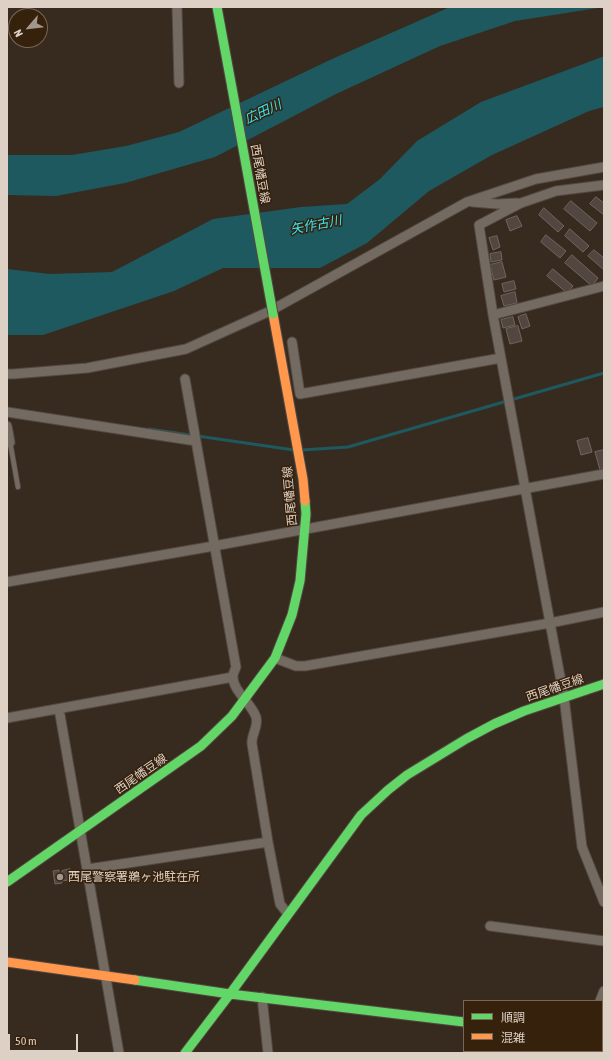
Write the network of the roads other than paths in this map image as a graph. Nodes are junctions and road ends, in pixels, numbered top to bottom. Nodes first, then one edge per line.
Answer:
1 (176, 7) edge
2 (217, 7) edge
3 (179, 83) dead end
4 (604, 167) edge
5 (604, 185) edge
6 (467, 202) junction
7 (521, 203) junction
8 (604, 286) edge
9 (493, 315) junction
10 (292, 342) dead end
11 (501, 358) junction
12 (7, 374) edge
13 (185, 379) dead end
14 (7, 412) edge
15 (7, 426) edge
16 (196, 441) junction
17 (8, 442) edge
18 (604, 474) edge
19 (18, 487) dead end
20 (525, 488) junction
21 (306, 529) junction
22 (214, 546) junction
23 (7, 582) edge
24 (604, 612) edge
25 (550, 624) junction
26 (275, 658) junction
27 (233, 677) junction
28 (604, 684) edge
29 (564, 698) junction
30 (245, 699) junction
31 (59, 709) junction
32 (7, 718) edge
33 (80, 831) junction
34 (268, 842) junction
35 (88, 869) junction
36 (7, 882) edge
37 (604, 902) edge
38 (288, 914) junction
39 (490, 926) dead end
40 (604, 941) edge
41 (7, 962) edge
42 (107, 977) junction
43 (230, 994) junction
44 (262, 996) junction
45 (463, 1022) edge
46 (119, 1053) edge
47 (185, 1053) edge
48 (268, 1053) edge

1 - 3 street
2 - 21 main road, 西尾幡豆線, bridge
4 - 6 street
5 - 7 street
6 - 7 street
6 - 12 street
7 - 9 street
8 - 9 street
9 - 11 street
10 - 11 street
11 - 20 street
13 - 16 street
14 - 16 street
15 - 17 street
16 - 22 street
17 - 19 lane
18 - 20 street
20 - 21 street
20 - 25 street
21 - 22 street
21 - 26 main road, 西尾幡豆線
22 - 23 street
22 - 27 street
24 - 25 street
25 - 26 street
25 - 29 street
26 - 30 main road, 西尾幡豆線
27 - 30 street
27 - 31 street
28 - 29 main road, 西尾幡豆線
29 - 37 street
29 - 38 main road, 西尾幡豆線
30 - 33 main road, 西尾幡豆線
30 - 34 street
31 - 32 street
31 - 33 street
33 - 35 street
33 - 36 main road, 西尾幡豆線
34 - 35 street
34 - 38 street
35 - 42 street
38 - 43 main road, 西尾幡豆線
39 - 40 street
41 - 42 main road
42 - 43 main road
42 - 46 street
43 - 44 main road
43 - 47 main road, 西尾幡豆線
44 - 45 main road
44 - 48 street

